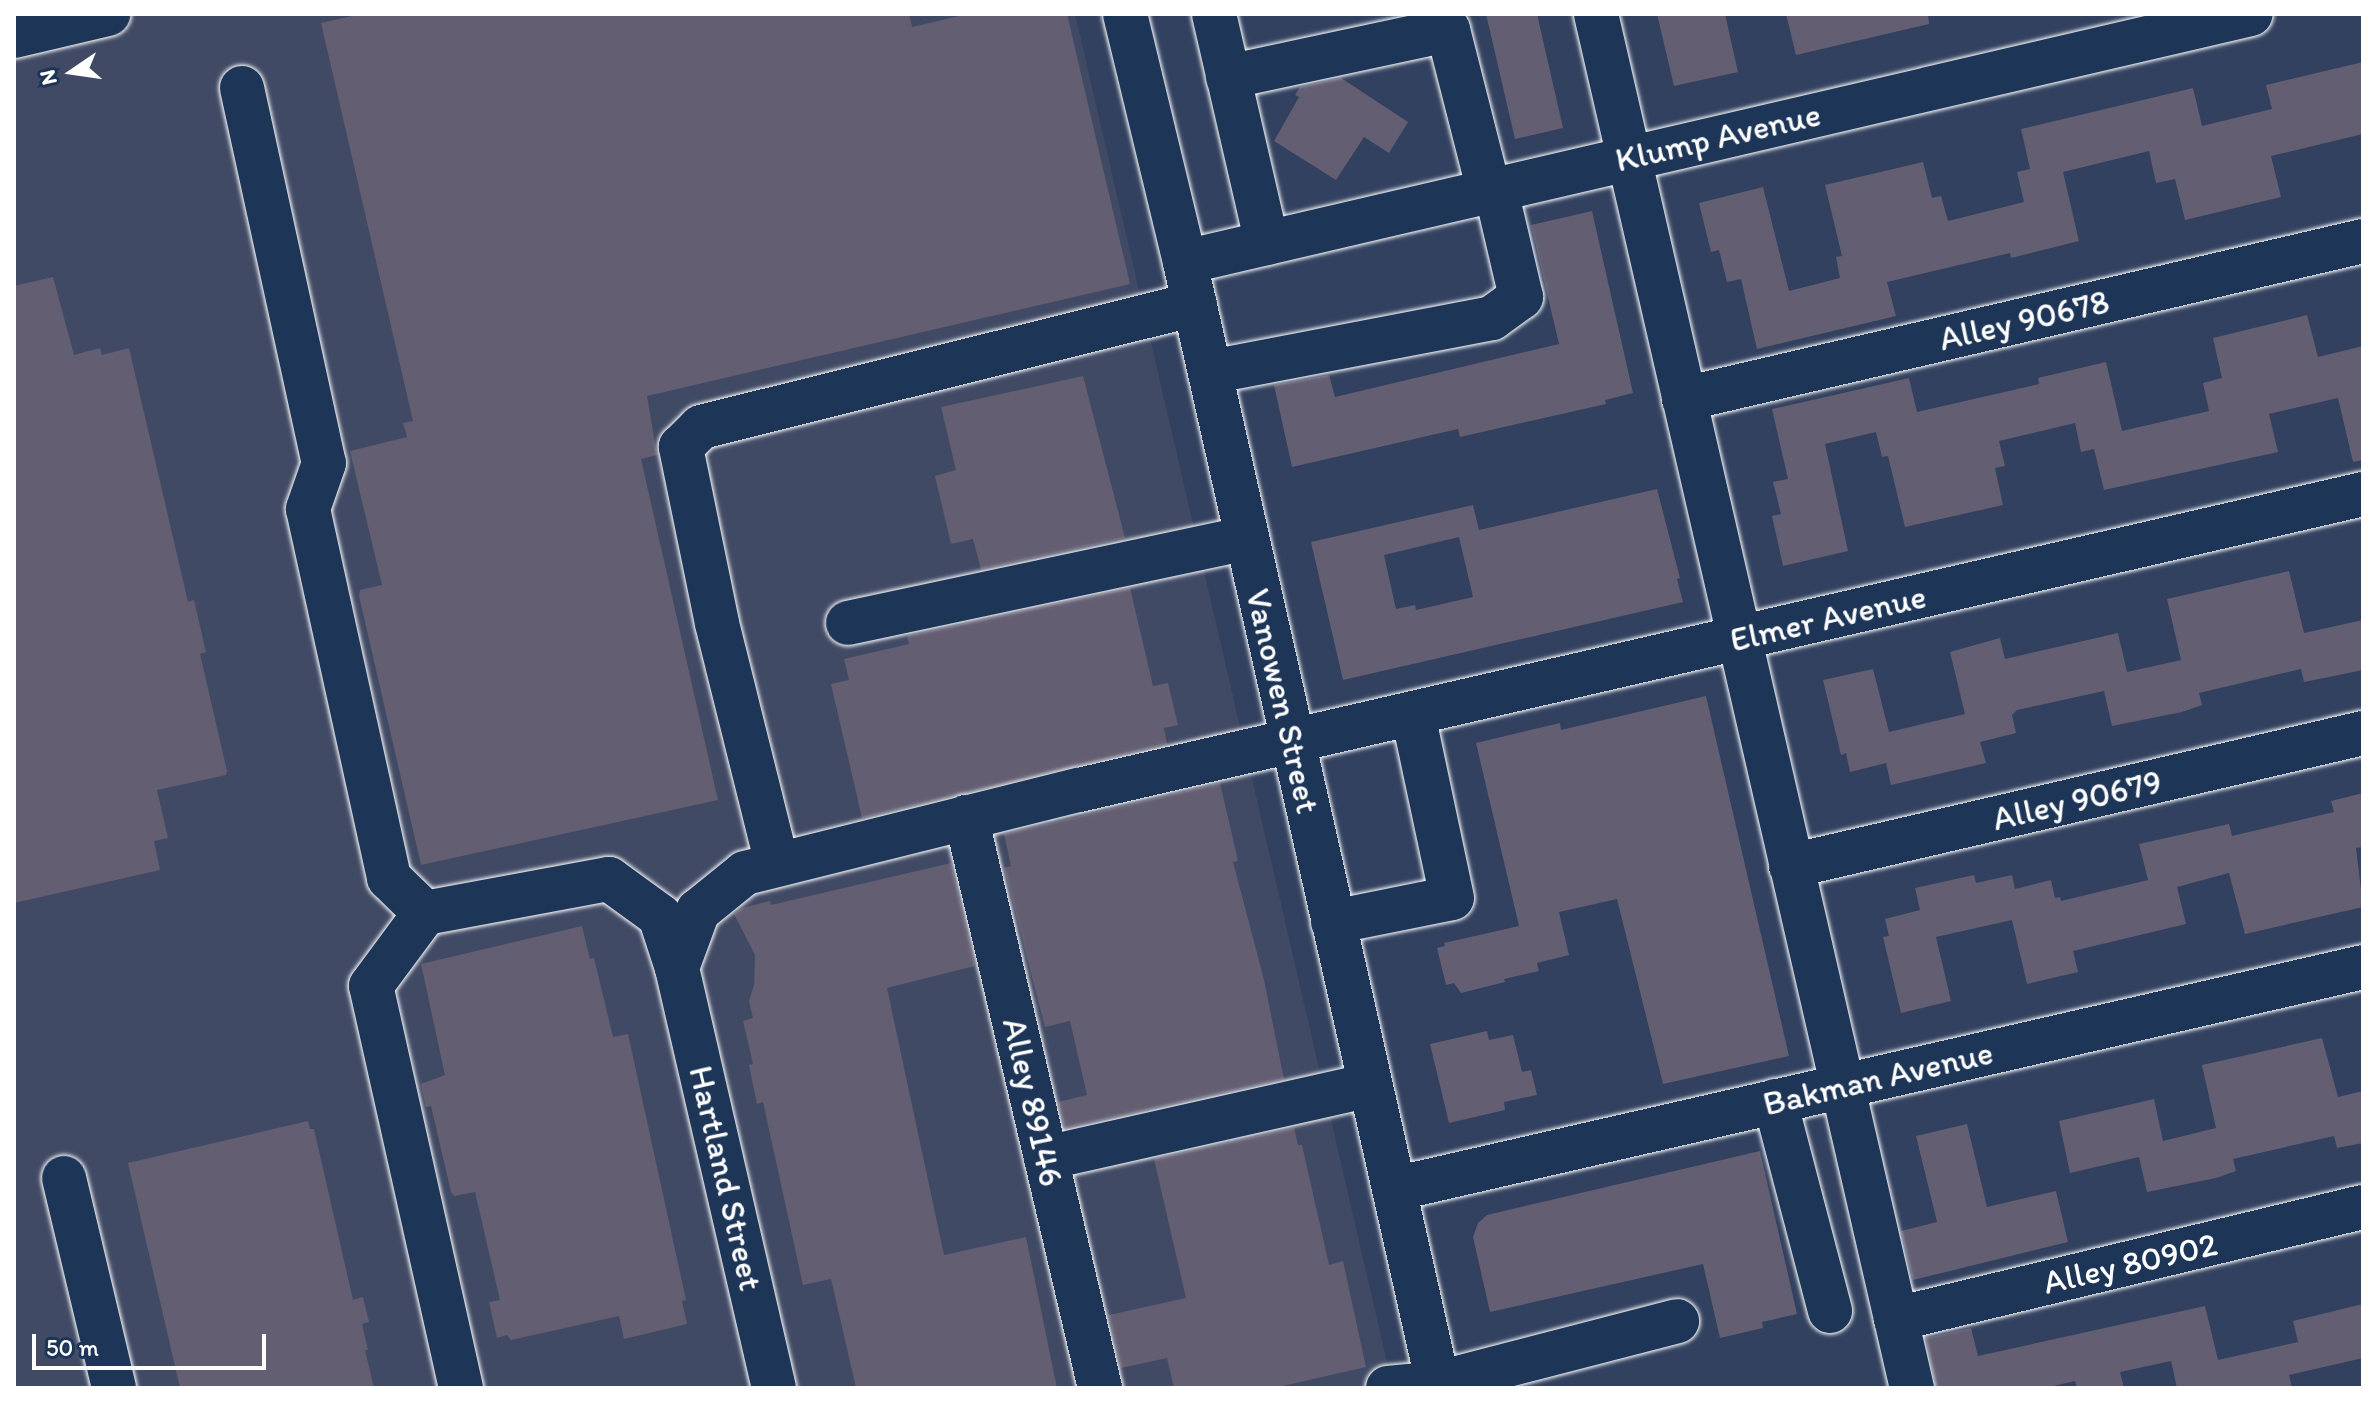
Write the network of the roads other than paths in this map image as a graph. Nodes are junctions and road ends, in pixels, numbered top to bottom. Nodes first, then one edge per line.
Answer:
1 (108, 14) edge
2 (1125, 14) edge
3 (1214, 14) edge
4 (1596, 14) edge
5 (2251, 14) edge
6 (14, 36) edge
7 (1228, 77) junction
8 (242, 88) dead end
9 (1629, 158) junction
10 (1493, 190) junction
11 (2363, 241) edge
12 (1267, 243) junction
13 (1185, 262) junction
14 (1195, 304) junction
15 (1210, 372) junction
16 (1684, 399) junction
17 (2363, 494) edge
18 (1247, 538) junction
19 (848, 623) dead end
20 (1740, 639) junction
21 (1413, 714) junction
22 (2363, 733) edge
23 (1293, 742) junction
24 (966, 817) junction
25 (777, 864) junction
26 (1791, 866) junction
27 (425, 913) junction
28 (1333, 922) junction
29 (2363, 967) edge
30 (677, 968) junction
31 (1370, 1085) junction
32 (1842, 1088) junction
33 (1775, 1101) junction
34 (1046, 1158) junction
35 (64, 1178) dead end
36 (1394, 1189) junction
37 (2363, 1207) edge
38 (1830, 1311) dead end
39 (1896, 1319) junction
40 (1677, 1321) dead end
41 (1438, 1385) edge
42 (114, 1388) edge
43 (461, 1388) edge
44 (774, 1388) edge
45 (1100, 1388) edge
46 (1388, 1388) edge
47 (1912, 1388) edge

1 - 6 street
2 - 13 street, Vanowen Street
3 - 7 street
4 - 9 street
5 - 9 street, Klump Avenue
7 - 10 street
7 - 12 street
8 - 27 street
9 - 10 street, Klump Avenue
9 - 16 street
10 - 12 street, Klump Avenue
10 - 15 street
11 - 16 street, Alley 90678
12 - 13 street, Klump Avenue
13 - 14 street, Vanowen Street
14 - 15 street, Vanowen Street
14 - 25 street
15 - 18 street, Vanowen Street
16 - 20 street
17 - 20 street, Elmer Avenue
18 - 19 street
18 - 23 street, Vanowen Street
20 - 21 street, Elmer Avenue
20 - 26 street
21 - 23 street, Elmer Avenue
21 - 28 street
22 - 26 street, Alley 90679
23 - 24 street, Elmer Avenue
23 - 28 street, Vanowen Street
24 - 25 street, Elmer Avenue
24 - 34 street, Alley 89146
25 - 30 street, Elmer Avenue
26 - 32 street
27 - 30 street, Hartland Street
27 - 43 street
28 - 31 street, Vanowen Street
29 - 32 street, Bakman Avenue
30 - 44 street, Hartland Street
31 - 34 street
31 - 36 street, Vanowen Street
32 - 33 street, Bakman Avenue
32 - 39 street
33 - 36 street, Bakman Avenue
33 - 38 street
34 - 45 street, Alley 89146
35 - 42 street
36 - 41 street, Vanowen Street
37 - 39 street, Alley 80902
39 - 47 street
40 - 41 street
41 - 46 street

